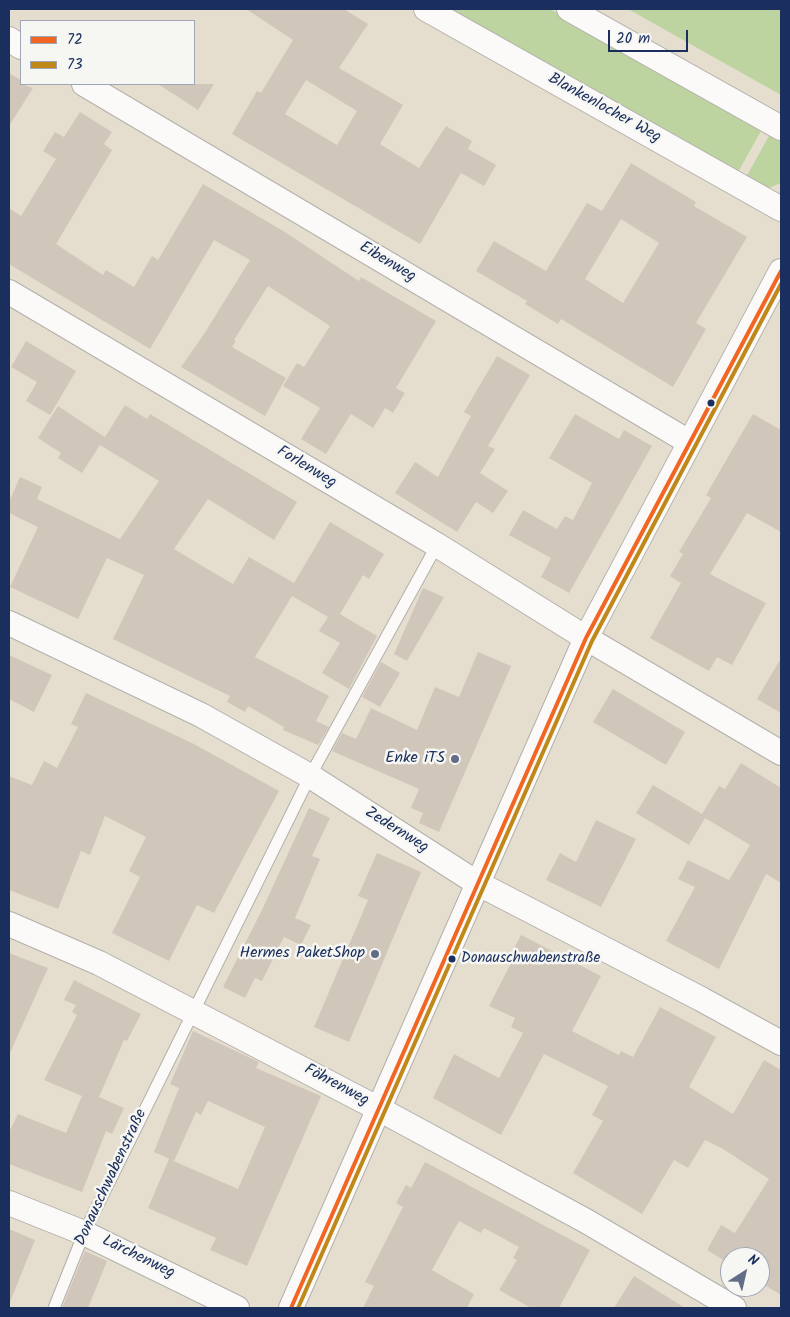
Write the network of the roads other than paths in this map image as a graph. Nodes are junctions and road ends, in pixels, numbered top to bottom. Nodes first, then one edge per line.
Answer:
1 (426, 9) edge
2 (569, 9) edge
3 (9, 39) edge
4 (20, 46) edge
5 (86, 85) edge
6 (781, 128) edge
7 (781, 209) edge
8 (781, 272) edge
9 (9, 292) edge
10 (689, 442) junction
11 (437, 546) junction
12 (9, 623) edge
13 (586, 638) junction
14 (781, 753) edge
15 (310, 776) junction
16 (477, 883) junction
17 (9, 924) edge
18 (192, 1011) junction
19 (781, 1043) edge
20 (379, 1109) junction
21 (9, 1203) edge
22 (84, 1233) junction
23 (54, 1308) edge
24 (236, 1308) edge
25 (291, 1308) edge
26 (734, 1308) edge

1 - 7 street, Blankenlocher Weg
2 - 6 street
3 - 4 street
5 - 10 street, Eibenweg
8 - 10 street
9 - 11 street, Forlenweg
10 - 13 street
11 - 13 street, Forlenweg
11 - 15 lane, Donauschwabenstraße
12 - 15 street, Zedernweg
13 - 14 street, Forlenweg
13 - 16 street
15 - 16 street, Zedernweg
15 - 18 lane, Donauschwabenstraße
16 - 19 street, Zedernweg
16 - 20 street
17 - 18 street, Föhrenweg
18 - 20 street, Föhrenweg
18 - 22 lane, Donauschwabenstraße
20 - 25 street
20 - 26 street, Föhrenweg
21 - 22 street, Lärchenweg
22 - 23 lane, Donauschwabenstraße
22 - 24 street, Lärchenweg

